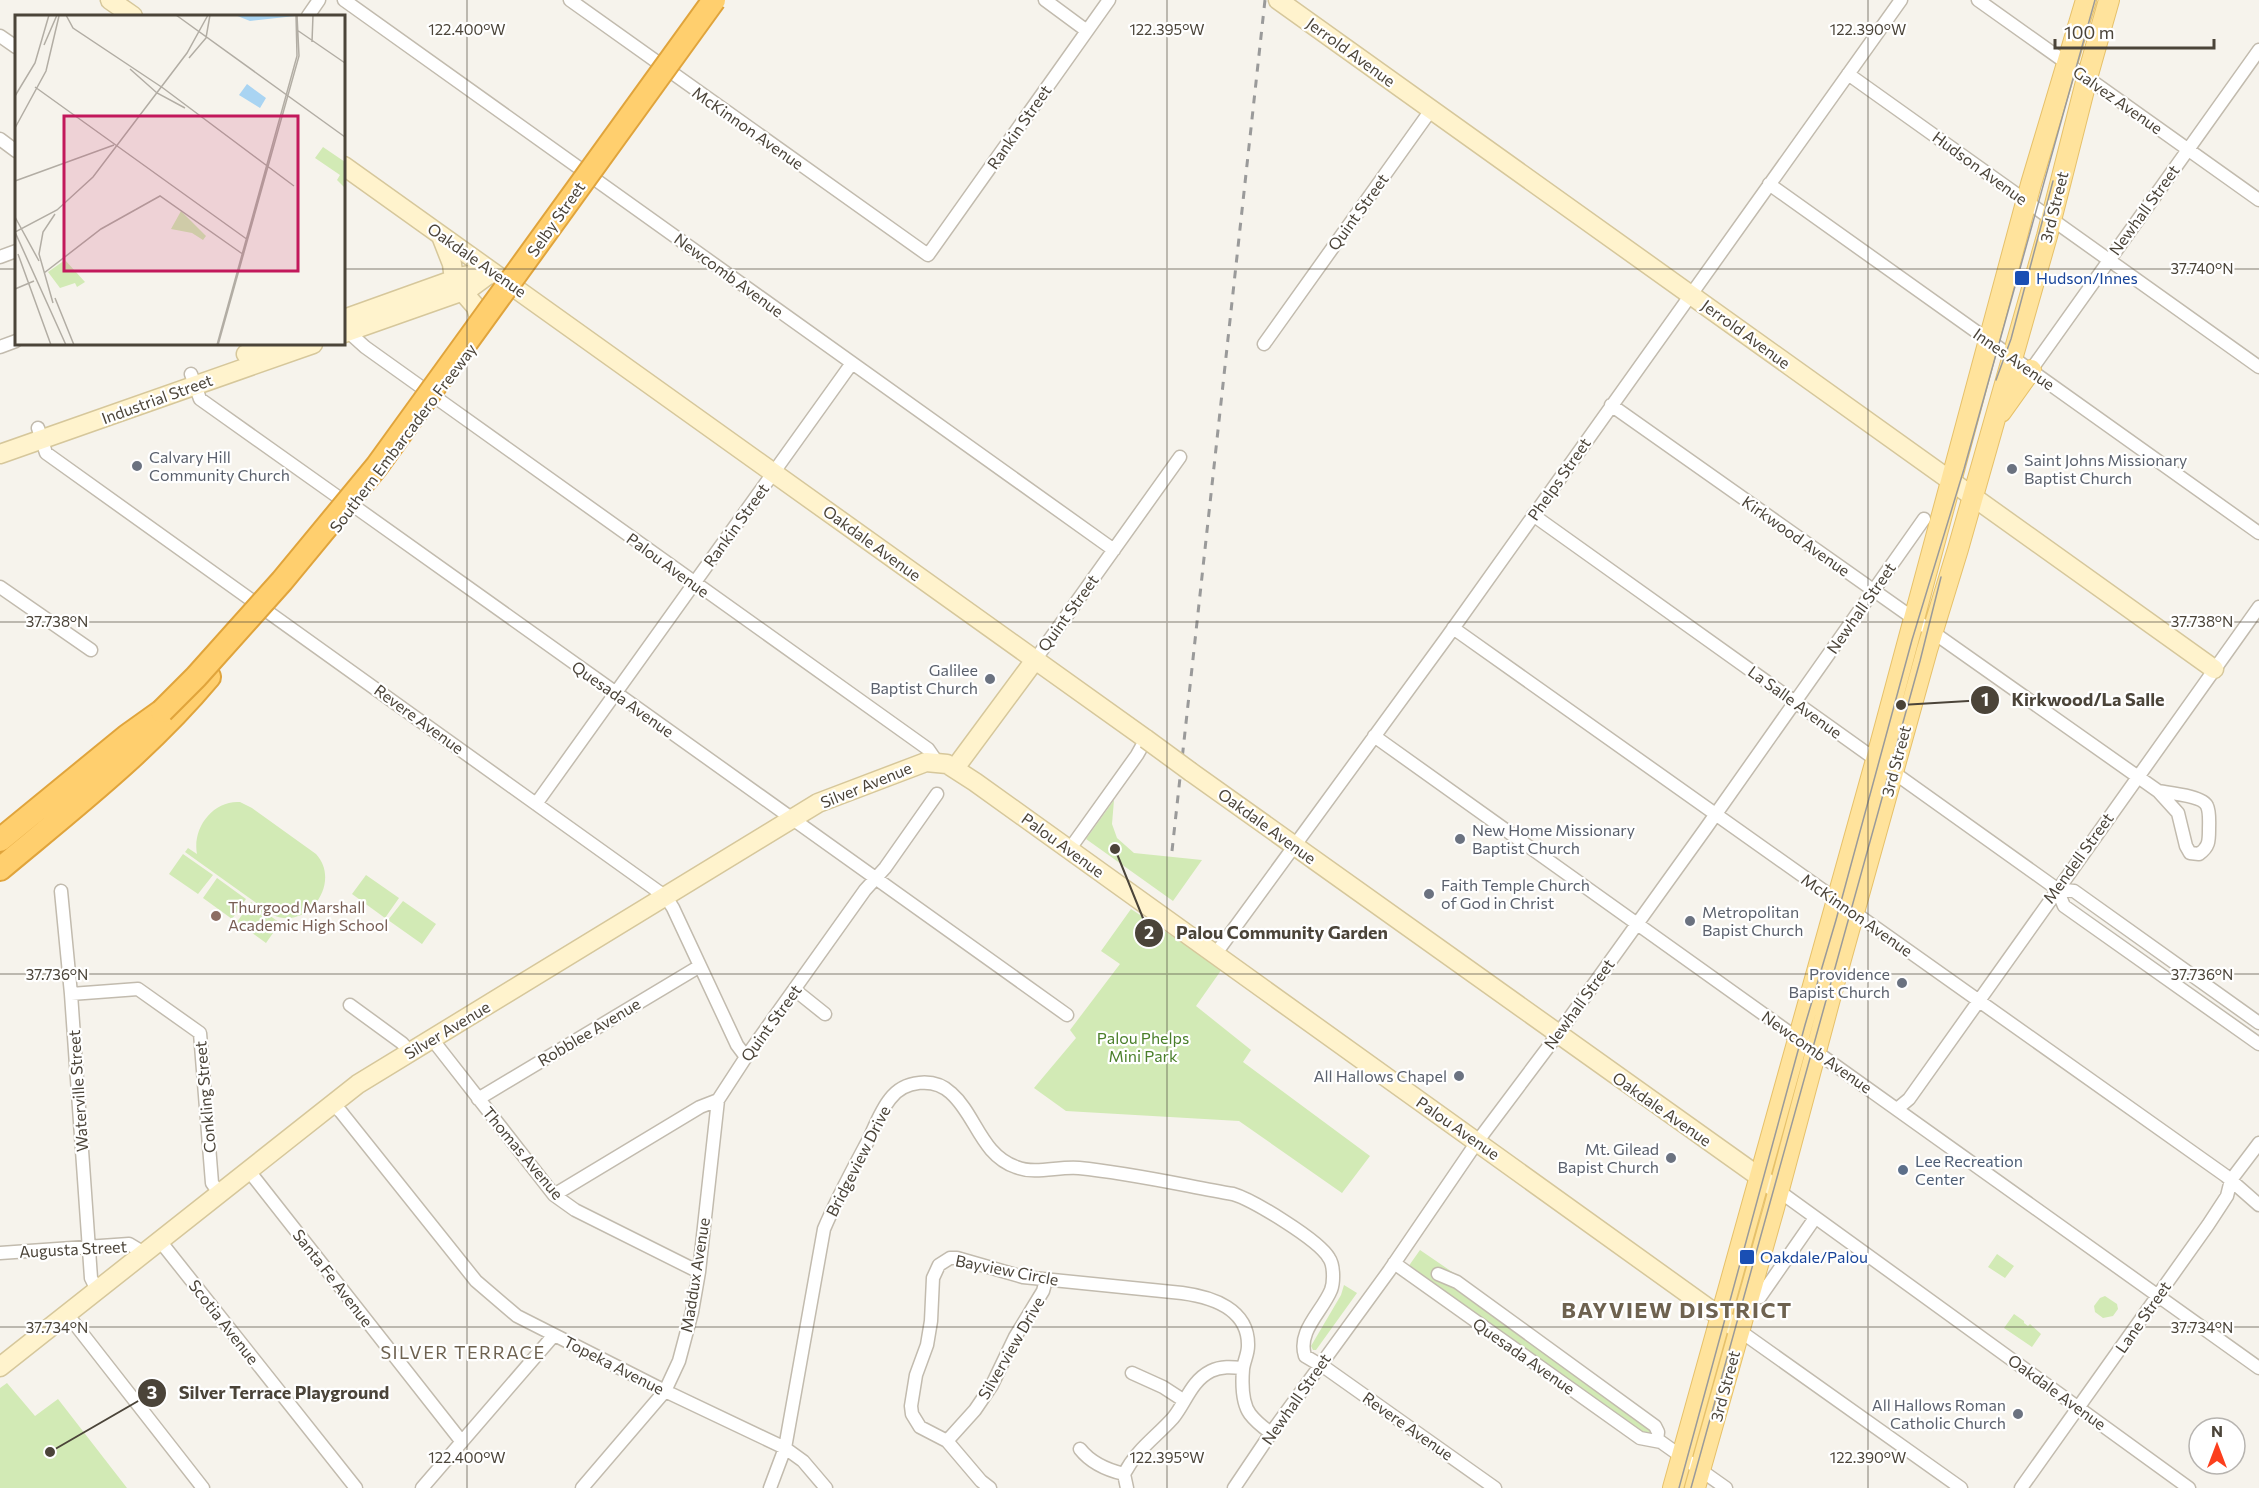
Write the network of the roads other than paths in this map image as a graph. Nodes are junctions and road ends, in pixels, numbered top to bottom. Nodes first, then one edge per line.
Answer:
1 (110, 0) edge
2 (320, 0) edge
3 (344, 0) edge
4 (570, 0) edge
5 (714, 0) edge
6 (721, 0) edge
7 (1045, 0) edge
8 (1109, 0) edge
9 (1278, 0) edge
10 (1900, 0) edge
11 (1978, 0) edge
12 (2086, 0) edge
13 (2109, 0) edge
14 (132, 15) edge
15 (309, 15) edge
16 (1087, 31) junction
17 (0, 36) edge
18 (15, 46) edge
19 (2259, 50) edge
20 (2067, 64) junction
21 (664, 68) junction
22 (1848, 74) junction
23 (2087, 78) junction
24 (1431, 110) junction
25 (0, 139) edge
26 (2188, 149) junction
27 (15, 150) edge
28 (345, 167) edge
29 (589, 174) junction
30 (1769, 184) junction
31 (2259, 200) edge
32 (2027, 201) junction
33 (2052, 219) junction
34 (440, 234) junction
35 (15, 251) edge
36 (928, 255) joint
37 (0, 257) edge
38 (2108, 260) junction
39 (492, 272) junction
40 (510, 284) junction
41 (458, 285) junction
42 (1690, 295) junction
43 (481, 326) junction
44 (345, 328) edge
45 (345, 329) edge
46 (15, 341) edge
47 (1990, 341) junction
48 (1264, 344) dead end
49 (273, 345) edge
50 (310, 345) edge
51 (0, 347) edge
52 (2013, 357) junction
53 (852, 363) junction
54 (2259, 367) edge
55 (2031, 370) junction
56 (193, 380) junction
57 (432, 395) junction
58 (1611, 405) junction
59 (1992, 424) junction
60 (40, 434) junction
61 (0, 442) edge
62 (0, 454) edge
63 (1180, 458) dead end
64 (774, 472) junction
65 (1950, 480) junction
66 (1972, 496) junction
67 (1946, 500) junction
68 (351, 504) junction
69 (1533, 515) junction
70 (1924, 519) joint
71 (2259, 533) edge
72 (1114, 550) junction
73 (694, 584) junction
74 (0, 587) edge
75 (1873, 590) junction
76 (2259, 607) edge
77 (257, 614) junction
78 (1913, 619) junction
79 (1452, 628) junction
80 (1932, 632) junction
81 (91, 650) dead end
82 (1035, 660) junction
83 (2214, 669) junction
84 (615, 694) junction
85 (1795, 702) junction
86 (162, 711) junction
87 (1374, 736) junction
88 (1146, 739) junction
89 (1876, 760) junction
90 (937, 762) junction
91 (955, 768) junction
92 (1893, 773) junction
93 (2137, 776) junction
94 (2158, 791) junction
95 (937, 794) dead end
96 (536, 804) junction
97 (1716, 814) junction
98 (794, 819) junction
99 (0, 840) edge
100 (1294, 846) junction
101 (0, 849) edge
102 (1070, 850) junction
103 (0, 861) edge
104 (0, 869) edge
105 (876, 878) junction
106 (2057, 889) junction
107 (61, 891) dead end
108 (666, 897) junction
109 (1837, 900) junction
110 (1854, 912) junction
111 (1637, 924) junction
112 (1214, 956) junction
113 (699, 966) junction
114 (795, 990) junction
115 (71, 994) junction
116 (1977, 1000) junction
117 (350, 1005) dead end
118 (825, 1014) dead end
119 (1067, 1015) dead end
120 (2259, 1021) edge
121 (1558, 1034) junction
122 (2248, 1036) junction
123 (432, 1039) junction
124 (1798, 1039) junction
125 (2259, 1044) edge
126 (410, 1052) junction
127 (1816, 1052) junction
128 (746, 1057) junction
129 (478, 1099) junction
130 (718, 1100) junction
131 (331, 1103) junction
132 (1897, 1109) junction
133 (1477, 1142) junction
134 (2259, 1143) edge
135 (249, 1171) junction
136 (1760, 1178) junction
137 (2231, 1180) junction
138 (1779, 1191) junction
139 (220, 1194) junction
140 (554, 1195) junction
141 (2259, 1204) edge
142 (1815, 1218) junction
143 (160, 1241) junction
144 (89, 1247) junction
145 (0, 1253) edge
146 (144, 1253) junction
147 (1395, 1263) junction
148 (699, 1272) junction
149 (1438, 1274) dead end
150 (1046, 1280) junction
151 (97, 1290) junction
152 (2158, 1295) junction
153 (1760, 1297) dead end
154 (67, 1314) junction
155 (1720, 1317) junction
156 (1740, 1331) junction
157 (554, 1335) junction
158 (1321, 1365) junction
159 (0, 1367) edge
160 (1243, 1368) junction
161 (2259, 1368) edge
162 (1132, 1373) dead end
163 (665, 1391) junction
164 (1183, 1400) junction
165 (2078, 1408) junction
166 (1271, 1433) junction
167 (947, 1441) junction
168 (1657, 1441) junction
169 (462, 1442) junction
170 (785, 1448) junction
171 (1080, 1449) dead end
172 (1682, 1457) junction
173 (1124, 1474) junction
174 (1698, 1479) edge
175 (203, 1488) edge
176 (356, 1488) edge
177 (422, 1488) edge
178 (582, 1488) edge
179 (770, 1488) edge
180 (826, 1488) edge
181 (990, 1488) edge
182 (1127, 1488) edge
183 (1234, 1488) edge
184 (1495, 1488) edge
185 (1673, 1488) edge
186 (1726, 1488) edge
187 (1961, 1488) edge
188 (2021, 1488) edge
189 (2189, 1488) edge

1 - 14 street
2 - 15 street
3 - 29 street, Newcomb Avenue
4 - 21 street, McKinnon Avenue
5 - 21 street, Selby Street
5 - 86 highway, Southern Embarcadero Freeway, bridge
6 - 77 highway, Southern Embarcadero Freeway
7 - 16 street
8 - 16 street, Rankin Street
9 - 24 street, Jerrold Avenue
10 - 22 street, Phelps Street
11 - 20 street, Galvez Avenue
12 - 20 main road, 3rd Street
13 - 23 main road, 3rd Street
16 - 36 street, Rankin Street
17 - 18 street
19 - 26 street, Newhall Street
20 - 23 street, Galvez Avenue
20 - 32 main road, 3rd Street
21 - 29 street, Selby Street
21 - 36 street, McKinnon Avenue
22 - 30 street, Phelps Street
22 - 32 street, Hudson Avenue
23 - 26 street, Galvez Avenue
23 - 33 main road, 3rd Street
24 - 42 street, Jerrold Avenue
24 - 48 street, Quint Street
25 - 27 street
26 - 31 street, Galvez Avenue
26 - 38 street, Newhall Street
28 - 34 street, Oakdale Avenue
29 - 40 street, Selby Street
29 - 53 street, Newcomb Avenue
30 - 42 street, Phelps Street
30 - 47 street, Innes Avenue
32 - 33 street, Hudson Avenue
32 - 47 main road, 3rd Street
33 - 38 street, Hudson Avenue
33 - 52 main road, 3rd Street
34 - 39 street, Oakdale Avenue
34 - 41 street
35 - 37 street
38 - 54 street, Hudson Avenue
38 - 55 street, Newhall Street
39 - 40 street, Oakdale Avenue
39 - 41 street
40 - 43 street, Selby Street
40 - 64 street, Oakdale Avenue
41 - 43 street
41 - 44 street
42 - 58 street, Phelps Street
42 - 65 street, Jerrold Avenue
43 - 57 street, Selby Street
45 - 57 street, Palou Avenue
46 - 51 street
47 - 52 street, Innes Avenue
47 - 65 main road, 3rd Street
49 - 56 street, Industrial Street
50 - 56 street, Industrial Street
52 - 55 street, Innes Avenue
52 - 59 main road, 3rd Street
53 - 64 street, Rankin Street
53 - 72 street, Newcomb Avenue
55 - 59 main road
55 - 71 street, Innes Avenue
56 - 60 street, Industrial Street
56 - 68 street, Quesada Avenue
57 - 68 street, Selby Street
57 - 73 street, Palou Avenue
58 - 69 street, Phelps Street
58 - 75 street, Kirkwood Avenue
59 - 66 main road, 3rd Street
60 - 61 street, Industrial Street
60 - 62 street, Industrial Street
60 - 77 street, Revere Avenue
63 - 72 street, Quint Street
64 - 73 street, Rankin Street
64 - 82 street, Oakdale Avenue
65 - 66 street, Jerrold Avenue
65 - 67 main road, 3rd Street
66 - 80 main road, 3rd Street
66 - 83 street, Jerrold Avenue
67 - 70 main road
67 - 78 main road, 3rd Street
68 - 77 street, Selby Street
68 - 84 street, Quesada Avenue
69 - 79 street, Phelps Street
69 - 85 street, La Salle Avenue
70 - 75 street, Newhall Street
72 - 82 street, Quint Street
73 - 84 street, Rankin Street
73 - 90 street, Palou Avenue
74 - 81 street
75 - 78 street, Kirkwood Avenue
75 - 85 street, Newhall Street
76 - 83 street, Mendell Street
77 - 96 street, Revere Avenue
77 - 101 highway, Southern Embarcadero Freeway, bridge
77 - 104 highway
78 - 80 street, Kirkwood Avenue
78 - 89 main road, 3rd Street
79 - 87 street, Phelps Street
79 - 97 street, McKinnon Avenue
80 - 92 main road, 3rd Street
80 - 93 street, Kirkwood Avenue
82 - 88 street, Oakdale Avenue
82 - 91 street, Quint Street
83 - 93 street, Mendell Street
84 - 96 street, Rankin Street
84 - 98 street, Quesada Avenue
85 - 89 street, La Salle Avenue
85 - 97 street, Newhall Street
86 - 99 highway, Southern Embarcadero Freeway
86 - 103 highway
87 - 100 street, Phelps Street
87 - 111 street, Newcomb Avenue
88 - 100 street, Oakdale Avenue, bridge
88 - 102 street
89 - 92 street, La Salle Avenue
89 - 109 main road, 3rd Street
90 - 91 street, Palou Avenue
90 - 98 street, Silver Avenue
91 - 102 street, Palou Avenue
92 - 106 street, La Salle Avenue
92 - 110 main road, 3rd Street
93 - 94 street, Kirkwood Avenue
93 - 106 street, Mendell Street
94 - 94 street, Kirkwood Avenue
95 - 105 street, Quint Street
96 - 108 street, Revere Avenue
97 - 109 street, McKinnon Avenue
97 - 111 street, Newhall Street
98 - 105 street, Quesada Avenue
98 - 108 street, Silver Avenue
100 - 112 street, Phelps Street
100 - 121 street, Oakdale Avenue
102 - 112 street, Palou Avenue
105 - 114 street, Quint Street
105 - 119 street, Quesada Avenue
106 - 116 street, Mendell Street
106 - 120 street, La Salle Avenue
106 - 122 street, La Salle Avenue
107 - 115 street, Waterville Street
108 - 113 street, Revere Avenue
108 - 123 street, Silver Avenue
109 - 110 street, McKinnon Avenue
109 - 124 main road, 3rd Street
110 - 116 street, McKinnon Avenue
110 - 127 main road, 3rd Street
111 - 121 street, Newhall Street
111 - 124 street, Newcomb Avenue
112 - 133 street, Palou Avenue
113 - 128 street, Revere Avenue
113 - 129 street, Robblee Avenue
114 - 118 street
114 - 128 street, Quint Street
115 - 139 street, Conkling Street
115 - 144 street, Waterville Street
116 - 132 street, Mendell Street
116 - 137 street, McKinnon Avenue
117 - 126 street
120 - 122 street
121 - 133 street, Newhall Street
121 - 136 street, Oakdale Avenue
122 - 125 street, La Salle Avenue
123 - 126 street, Silver Avenue
123 - 129 street, Thomas Avenue
124 - 127 street, Newcomb Avenue
124 - 136 main road, 3rd Street
126 - 131 street, Silver Avenue
127 - 132 street, Newcomb Avenue
127 - 138 main road, 3rd Street
128 - 130 street, Quint Street
129 - 140 street, Thomas Avenue
130 - 140 street
130 - 148 street, Maddux Avenue
131 - 135 street, Silver Avenue
131 - 157 street, Topeka Avenue
132 - 152 street, Newcomb Avenue
133 - 147 street, Newhall Street
133 - 155 street, Palou Avenue
134 - 137 street, Lane Street
135 - 139 street, Silver Avenue
135 - 169 street, Santa Fe Avenue
136 - 138 street, Oakdale Avenue
136 - 155 main road, 3rd Street
137 - 141 street, McKinnon Avenue
137 - 152 street, Lane Street
138 - 142 street, Oakdale Avenue
138 - 156 main road, 3rd Street
139 - 143 street, Silver Avenue
140 - 148 street, Thomas Avenue
142 - 153 street
142 - 165 street, Oakdale Avenue
143 - 146 street, Silver Avenue
143 - 176 street, Scotia Avenue
144 - 145 street, Augusta Street
144 - 146 street, Augusta Street
144 - 151 street, Waterville Street
146 - 151 street, Silver Avenue
147 - 158 street, Newhall Street
147 - 168 street, Quesada Avenue
148 - 163 street, Maddux Avenue
149 - 168 street, Quesada Avenue
150 - 160 street, Bayview Circle
150 - 167 street, Silverview Drive
150 - 167 street, Bayview Circle
151 - 154 street, Silver Avenue
152 - 161 street, Newcomb Avenue
152 - 165 street, Lane Street
154 - 159 street, Silver Avenue
154 - 175 street
155 - 156 street, Palou Avenue
155 - 172 main road, 3rd Street
156 - 174 main road, 3rd Street
156 - 187 street, Palou Avenue
157 - 163 street, Topeka Avenue
157 - 169 street
158 - 166 street, Newhall Street
158 - 170 street, Bridgeview Drive
158 - 184 street, Revere Avenue
160 - 164 street
160 - 166 street, Bayview Circle
162 - 164 street
163 - 170 street, Topeka Avenue
163 - 178 street, Maddux Avenue
164 - 173 street
165 - 188 street, Lane Street
165 - 189 street, Oakdale Avenue
166 - 183 street, Newhall Street
167 - 181 street, Bayview Circle
168 - 172 street, Quesada Avenue
169 - 177 street
170 - 179 street, Bridgeview Drive
170 - 180 street, Topeka Avenue
171 - 173 street
172 - 174 street, Quesada Avenue
172 - 185 main road, 3rd Street
173 - 182 street
174 - 186 street, Quesada Avenue

